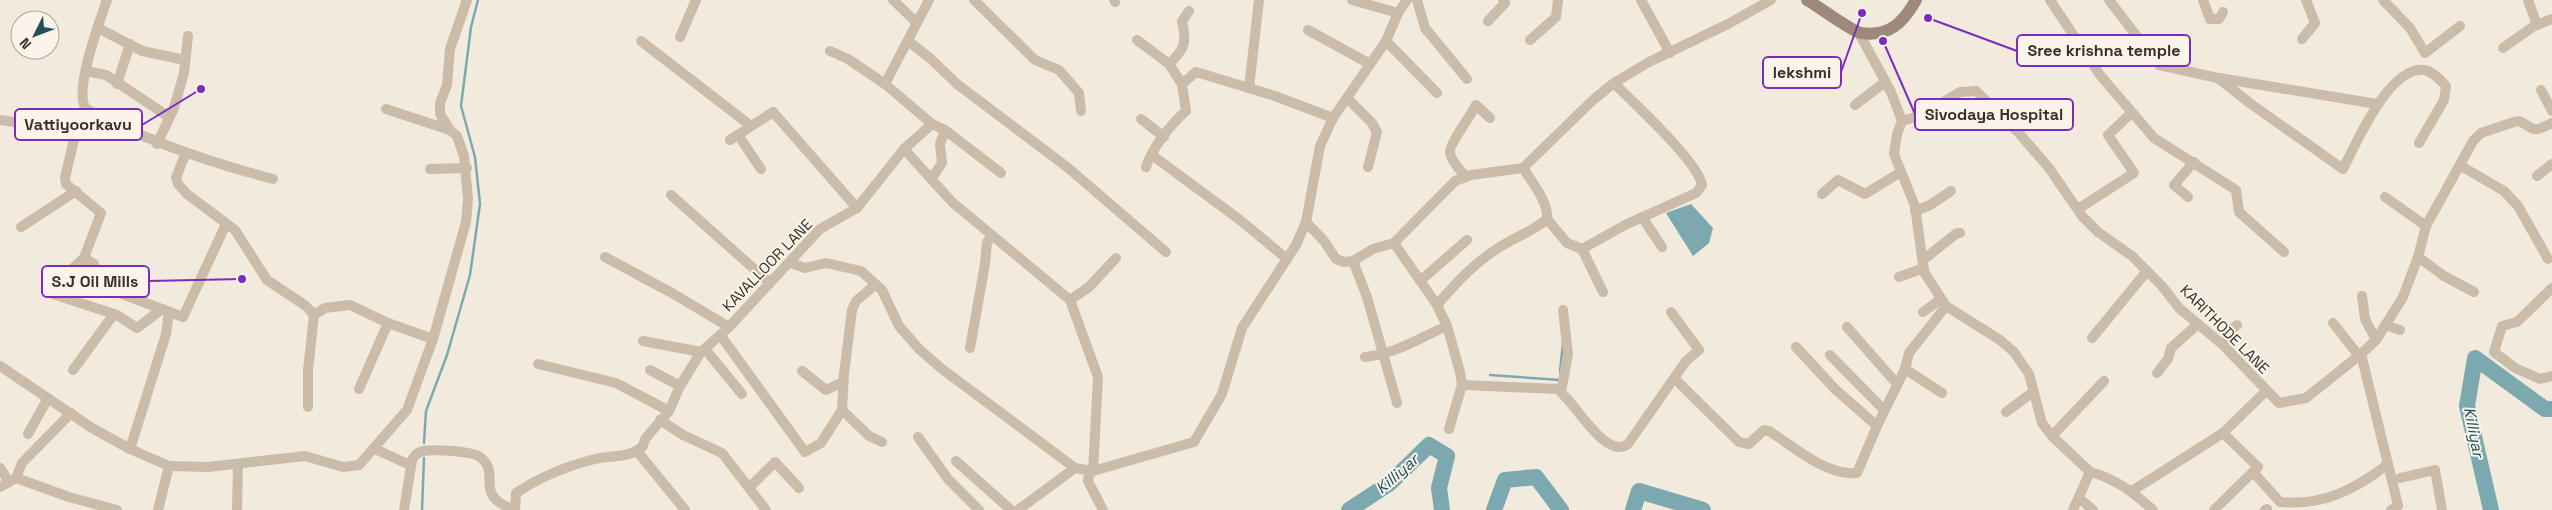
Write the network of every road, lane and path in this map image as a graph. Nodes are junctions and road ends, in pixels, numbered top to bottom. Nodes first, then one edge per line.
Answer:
1 (107, 0) edge
2 (466, 0) edge
3 (696, 0) edge
4 (893, 0) edge
5 (929, 0) edge
6 (974, 0) edge
7 (1259, 0) edge
8 (1407, 0) edge
9 (1417, 0) edge
10 (1503, 0) edge
11 (1558, 0) edge
12 (1641, 0) edge
13 (1771, 0) edge
14 (1808, 0) edge
15 (1916, 0) edge
16 (2050, 0) edge
17 (2109, 0) edge
18 (2203, 0) edge
19 (2383, 0) edge
20 (2528, 0) edge
21 (1355, 1) edge
22 (2310, 2) edge
23 (1189, 11) dead end
24 (2223, 12) dead end
25 (1398, 13) junction
26 (2552, 19) edge
27 (1488, 21) dead end
28 (917, 23) junction
29 (2537, 25) junction
30 (2460, 26) dead end
31 (98, 28) junction
32 (1308, 30) dead end
33 (1859, 33) junction
34 (188, 36) dead end
35 (680, 37) dead end
36 (2302, 39) dead end
37 (642, 40) dead end
38 (1137, 40) dead end
39 (1530, 40) dead end
40 (908, 41) junction
41 (1386, 42) junction
42 (130, 44) junction
43 (2503, 48) dead end
44 (830, 51) dead end
45 (1670, 52) junction
46 (185, 60) junction
47 (1169, 64) junction
48 (1370, 64) junction
49 (86, 71) junction
50 (2218, 78) junction
51 (1467, 79) dead end
52 (1885, 82) junction
53 (1614, 83) junction
54 (117, 84) junction
55 (885, 84) junction
56 (1182, 84) junction
57 (1249, 88) junction
58 (2541, 90) dead end
59 (1437, 93) dead end
60 (1347, 98) junction
61 (2377, 104) junction
62 (1855, 105) dead end
63 (86, 109) junction
64 (386, 110) dead end
65 (1081, 111) dead end
66 (2552, 111) edge
67 (2128, 116) dead end
68 (169, 117) junction
69 (1333, 118) junction
70 (1490, 118) dead end
71 (1141, 119) dead end
72 (0, 120) edge
73 (1902, 121) junction
74 (932, 124) junction
75 (751, 126) junction
76 (2550, 127) edge
77 (450, 130) junction
78 (945, 130) junction
79 (76, 131) junction
80 (1164, 138) junction
81 (157, 144) junction
82 (2419, 144) dead end
83 (904, 149) junction
84 (186, 152) junction
85 (1152, 155) junction
86 (2194, 162) junction
87 (2552, 164) edge
88 (1368, 166) dead end
89 (2461, 166) junction
90 (1146, 167) dead end
91 (467, 168) junction
92 (1523, 168) junction
93 (430, 169) dead end
94 (761, 170) dead end
95 (1901, 172) junction
96 (1002, 173) dead end
97 (1468, 176) junction
98 (2537, 176) dead end
99 (273, 179) dead end
100 (931, 179) junction
101 (76, 191) junction
102 (1951, 191) dead end
103 (671, 194) dead end
104 (1822, 194) dead end
105 (2188, 197) dead end
106 (2385, 197) dead end
107 (858, 208) junction
108 (2078, 209) junction
109 (1915, 211) junction
110 (1642, 217) junction
111 (1547, 219) junction
112 (1306, 222) junction
113 (226, 224) junction
114 (2426, 226) junction
115 (21, 227) dead end
116 (1960, 233) dead end
117 (994, 236) junction
118 (1467, 240) dead end
119 (1394, 243) junction
120 (1662, 247) dead end
121 (1582, 249) junction
122 (1166, 252) dead end
123 (2284, 252) dead end
124 (605, 257) dead end
125 (2418, 257) junction
126 (84, 258) junction
127 (1116, 258) dead end
128 (1287, 259) junction
129 (2548, 259) dead end
130 (1353, 261) junction
131 (791, 263) junction
132 (1923, 264) junction
133 (2147, 271) junction
134 (1899, 277) dead end
135 (1420, 281) junction
136 (770, 283) junction
137 (876, 285) junction
138 (2552, 288) edge
139 (1603, 292) dead end
140 (2474, 292) dead end
141 (2362, 296) dead end
142 (1070, 300) junction
143 (1943, 302) junction
144 (1437, 305) junction
145 (1563, 310) dead end
146 (166, 311) junction
147 (1671, 312) dead end
148 (1923, 312) dead end
149 (114, 314) junction
150 (314, 315) junction
151 (388, 323) junction
152 (2333, 323) dead end
153 (2198, 324) junction
154 (2237, 325) dead end
155 (2385, 325) junction
156 (1447, 326) junction
157 (729, 327) junction
158 (1847, 327) dead end
159 (2400, 330) dead end
160 (721, 336) junction
161 (2092, 338) dead end
162 (433, 339) junction
163 (2376, 340) junction
164 (643, 341) dead end
165 (2223, 345) junction
166 (1796, 347) dead end
167 (970, 348) dead end
168 (703, 350) junction
169 (1384, 355) junction
170 (1830, 355) dead end
171 (2360, 355) junction
172 (1365, 357) dead end
173 (538, 364) dead end
174 (0, 366) edge
175 (1905, 369) junction
176 (73, 370) dead end
177 (650, 370) dead end
178 (802, 371) dead end
179 (2157, 373) dead end
180 (2552, 376) edge
181 (1675, 379) junction
182 (2104, 381) dead end
183 (843, 382) junction
184 (1897, 384) junction
185 (1462, 385) junction
186 (680, 386) junction
187 (359, 390) dead end
188 (2266, 391) junction
189 (1561, 392) junction
190 (2033, 392) junction
191 (1942, 393) dead end
192 (742, 394) dead end
193 (48, 398) junction
194 (1398, 403) dead end
195 (308, 406) dead end
196 (842, 410) junction
197 (1884, 410) junction
198 (669, 411) junction
199 (2006, 412) dead end
200 (71, 413) junction
201 (660, 420) junction
202 (1876, 426) junction
203 (1449, 429) dead end
204 (2223, 433) junction
205 (28, 434) dead end
206 (918, 436) dead end
207 (2052, 436) junction
208 (882, 442) dead end
209 (130, 449) junction
210 (375, 449) junction
211 (637, 451) junction
212 (956, 460) dead end
213 (238, 464) junction
214 (410, 465) junction
215 (2387, 465) junction
216 (169, 466) junction
217 (0, 468) edge
218 (1075, 468) junction
219 (1094, 471) junction
220 (2090, 472) junction
221 (2253, 472) junction
222 (2400, 478) dead end
223 (8, 482) edge
224 (750, 487) junction
225 (799, 488) dead end
226 (2132, 491) junction
227 (2079, 498) junction
228 (117, 510) edge
229 (158, 510) edge
230 (237, 510) edge
231 (404, 510) edge
232 (514, 510) edge
233 (685, 510) edge
234 (766, 510) edge
235 (979, 510) edge
236 (1011, 510) edge
237 (1018, 510) edge
238 (1103, 510) edge
239 (2073, 510) edge
240 (2093, 510) edge
241 (2153, 510) edge
242 (2214, 510) edge
243 (2391, 510) edge
244 (2442, 510) edge

1 - 31 street
2 - 77 street
3 - 35 street
4 - 28 street
5 - 28 street
6 - 65 street
7 - 57 street
8 - 25 street
9 - 51 street
10 - 27 street
11 - 39 street
12 - 45 street
13 - 45 street
14 - 33 main road
15 - 33 main road
16 - 86 street
17 - 50 street
18 - 24 street
19 - 30 street
20 - 29 street
21 - 25 street
22 - 36 street
23 - 47 street
25 - 41 street
26 - 29 street
28 - 40 street
29 - 43 street
31 - 42 street
31 - 49 street
32 - 48 street
33 - 52 street
34 - 46 street
37 - 75 street
38 - 47 street
40 - 55 street
40 - 122 street
41 - 48 street
41 - 59 street
42 - 46 street
42 - 54 street
44 - 55 street
45 - 53 street
46 - 68 street
47 - 56 street
48 - 60 street
49 - 54 street
49 - 63 street
50 - 61 street
50 - 61 street
52 - 62 street
52 - 73 street
53 - 92 street
53 - 110 street
54 - 68 street
55 - 74 street
56 - 57 street
56 - 80 street
57 - 69 street
58 - 66 street
60 - 69 street
60 - 88 street
61 - 82 street
63 - 79 street
63 - 81 street
64 - 77 street
67 - 108 street
68 - 81 street
69 - 112 street
70 - 97 street
71 - 80 street
72 - 79 street
73 - 95 street
73 - 108 street, KARITHODE LANE
74 - 78 street
74 - 83 street, KAVALLOOR LANE
75 - 94 street
75 - 107 street
76 - 89 street
77 - 91 street
78 - 96 street
78 - 100 street
79 - 101 street
80 - 85 street
81 - 84 street
83 - 100 street
83 - 107 street, KAVALLOOR LANE
84 - 99 street
84 - 113 street
85 - 90 street
85 - 128 street
86 - 105 street
86 - 123 street
87 - 98 street
89 - 114 street
89 - 129 street
91 - 93 street
91 - 162 street
92 - 97 street
92 - 111 street
95 - 104 street
95 - 109 street
97 - 119 street
100 - 117 street
101 - 115 street
101 - 126 street
102 - 109 street
103 - 136 street
106 - 114 street
107 - 131 street, KAVALLOOR LANE
108 - 133 street, KARITHODE LANE
109 - 132 street
110 - 120 street
110 - 121 street
111 - 121 street
111 - 144 street
112 - 128 street
112 - 130 street
113 - 146 street
113 - 150 street
114 - 125 street
116 - 132 street
117 - 142 street
117 - 167 street
118 - 135 street
119 - 130 street
119 - 135 street
121 - 139 street
124 - 157 street
125 - 140 street
125 - 155 street
126 - 146 street
126 - 149 street
127 - 142 street
128 - 219 street
130 - 169 street
131 - 136 street, KAVALLOOR LANE
131 - 137 street
132 - 134 street
132 - 143 street
133 - 153 street, KARITHODE LANE
133 - 161 street
135 - 144 street
136 - 157 street, KAVALLOOR LANE
137 - 183 street
137 - 218 street
138 - 180 street
141 - 163 street
142 - 219 street
143 - 148 street
143 - 175 street
143 - 190 street
144 - 156 street
145 - 189 street
146 - 149 street
146 - 209 street
147 - 181 street
149 - 176 street
150 - 151 street
150 - 195 street
151 - 162 street
151 - 187 street
152 - 171 street
153 - 165 street, KARITHODE LANE
153 - 179 street
154 - 165 street
155 - 159 street
155 - 163 street
156 - 169 street
156 - 185 street
157 - 160 street, KAVALLOOR LANE
158 - 184 street
160 - 168 street, KAVALLOOR LANE
160 - 196 street
162 - 210 street
163 - 171 street
164 - 168 street
165 - 188 street, KARITHODE LANE
166 - 202 street
168 - 186 street, KAVALLOOR LANE
168 - 192 street
169 - 172 street
169 - 194 street
170 - 197 street
171 - 188 street, KARITHODE LANE
171 - 215 street
173 - 198 street
174 - 193 street
175 - 184 street
175 - 191 street
177 - 186 street
178 - 183 street
181 - 189 street
181 - 202 street
182 - 207 street
183 - 196 street
184 - 197 street
185 - 189 street
185 - 203 street
186 - 198 street, KAVALLOOR LANE
188 - 204 street
190 - 199 street
190 - 207 street
193 - 200 street
193 - 205 street
196 - 208 street
197 - 202 street
198 - 201 street, KAVALLOOR LANE
200 - 209 street
200 - 223 street
201 - 211 street, KAVALLOOR LANE
201 - 224 street
204 - 221 street
204 - 226 street
206 - 235 street
207 - 220 street
209 - 216 street
210 - 213 street
210 - 214 street
211 - 232 street
211 - 233 street
212 - 236 street
213 - 216 street
213 - 230 street
214 - 231 street
214 - 232 street
215 - 221 street
215 - 243 street
216 - 229 street
217 - 223 street
218 - 219 street
218 - 237 street
219 - 238 street
220 - 226 street
220 - 227 street
221 - 242 street
222 - 244 street
223 - 228 street
224 - 225 street
224 - 234 street
226 - 241 street
227 - 239 street
227 - 240 street

